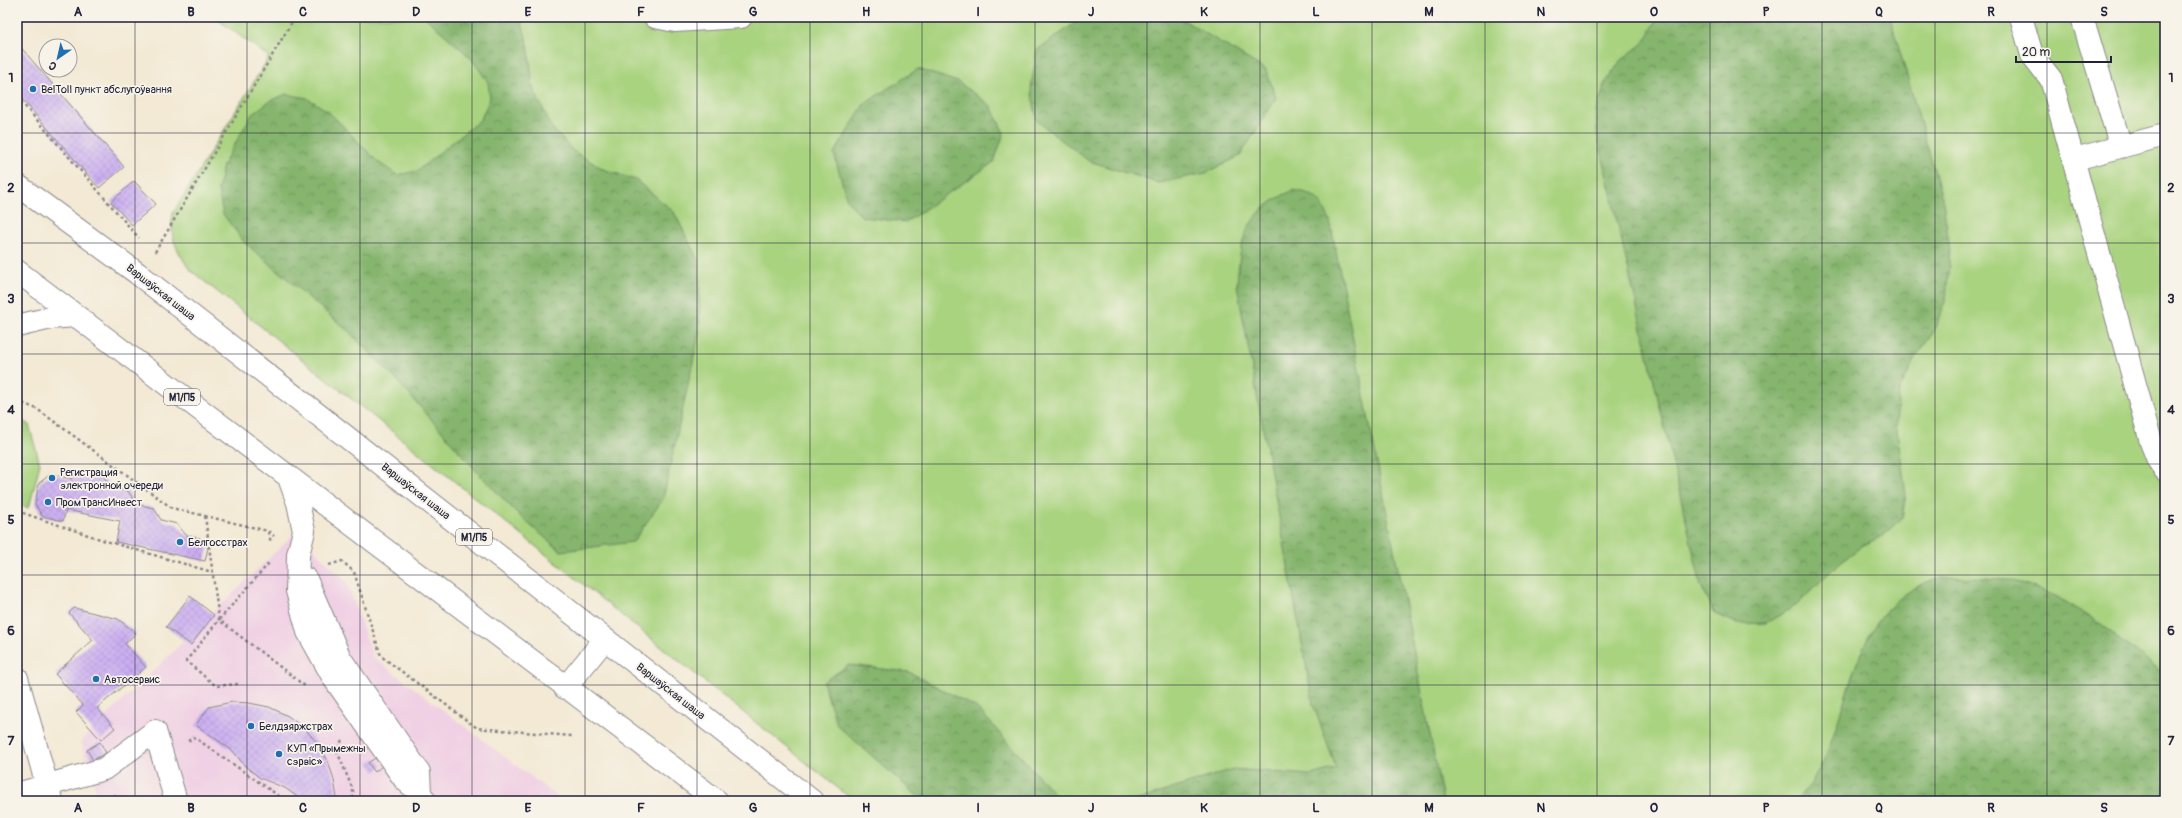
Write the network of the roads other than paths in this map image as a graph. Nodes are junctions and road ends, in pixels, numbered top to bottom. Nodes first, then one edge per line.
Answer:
1 (655, 17) edge
2 (741, 17) edge
3 (2021, 17) edge
4 (2082, 17) edge
5 (2165, 135) edge
6 (2121, 147) junction
7 (2075, 159) junction
8 (17, 185) edge
9 (17, 271) edge
10 (75, 316) junction
11 (17, 326) edge
12 (2165, 470) edge
13 (289, 478) junction
14 (605, 639) junction
15 (17, 678) edge
16 (565, 688) junction
17 (17, 794) edge
18 (49, 794) edge
19 (423, 797) edge
20 (176, 801) edge
21 (717, 801) edge
22 (812, 801) edge

1 - 2 main road
3 - 7 main road
4 - 6 main road
5 - 6 main road
6 - 7 main road
7 - 12 main road
8 - 14 main road, Варшаўская шаша / М1/П5
9 - 10 main road, М1/П5
10 - 11 main road
10 - 13 main road, М1/П5
13 - 16 main road, М1/П5
13 - 19 main road
14 - 16 main road
14 - 22 main road, Варшаўская шаша / М1/П5
15 - 18 main road
16 - 21 main road, М1/П5
17 - 18 main road
18 - 20 main road

